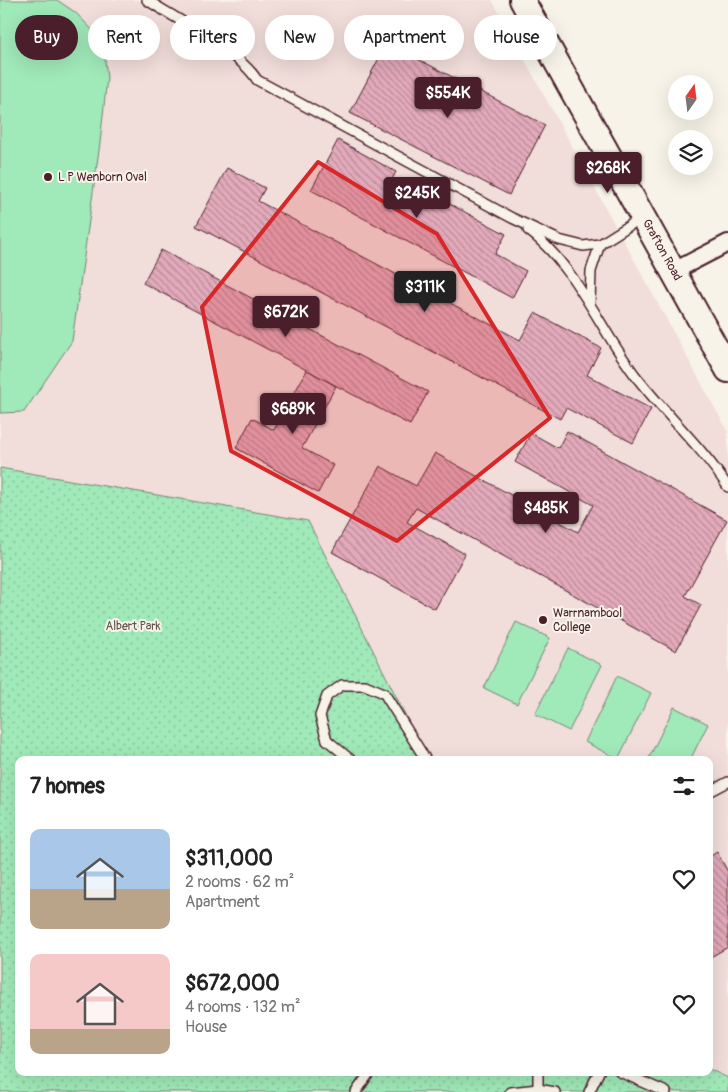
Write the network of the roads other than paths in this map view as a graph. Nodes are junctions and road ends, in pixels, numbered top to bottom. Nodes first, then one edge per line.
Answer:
1 (147, 0) edge
2 (522, 0) edge
3 (643, 217) junction
4 (512, 218) junction
5 (600, 244) junction
6 (728, 244) edge
7 (674, 271) junction
8 (590, 303) junction
9 (728, 370) edge
10 (728, 487) edge
11 (346, 756) edge
12 (423, 756) edge
13 (728, 782) edge
14 (713, 790) edge
15 (367, 1076) edge
16 (538, 1076) edge
17 (597, 1076) edge
18 (628, 1076) edge
19 (632, 1076) edge
20 (638, 1081) junction
21 (538, 1088) junction
22 (356, 1092) edge
23 (510, 1092) edge
24 (556, 1092) edge
25 (589, 1092) edge
26 (666, 1092) edge

1 - 4 lane
2 - 3 street, Grafton Road
3 - 5 lane
3 - 7 street, Grafton Road
4 - 5 lane
4 - 8 lane
5 - 8 lane
6 - 7 street
7 - 9 street, Grafton Road
8 - 10 lane
11 - 12 lane
13 - 14 lane
15 - 22 lane
16 - 21 lane
17 - 25 lane
18 - 20 lane
19 - 20 lane
20 - 26 lane
21 - 23 lane
21 - 24 lane

